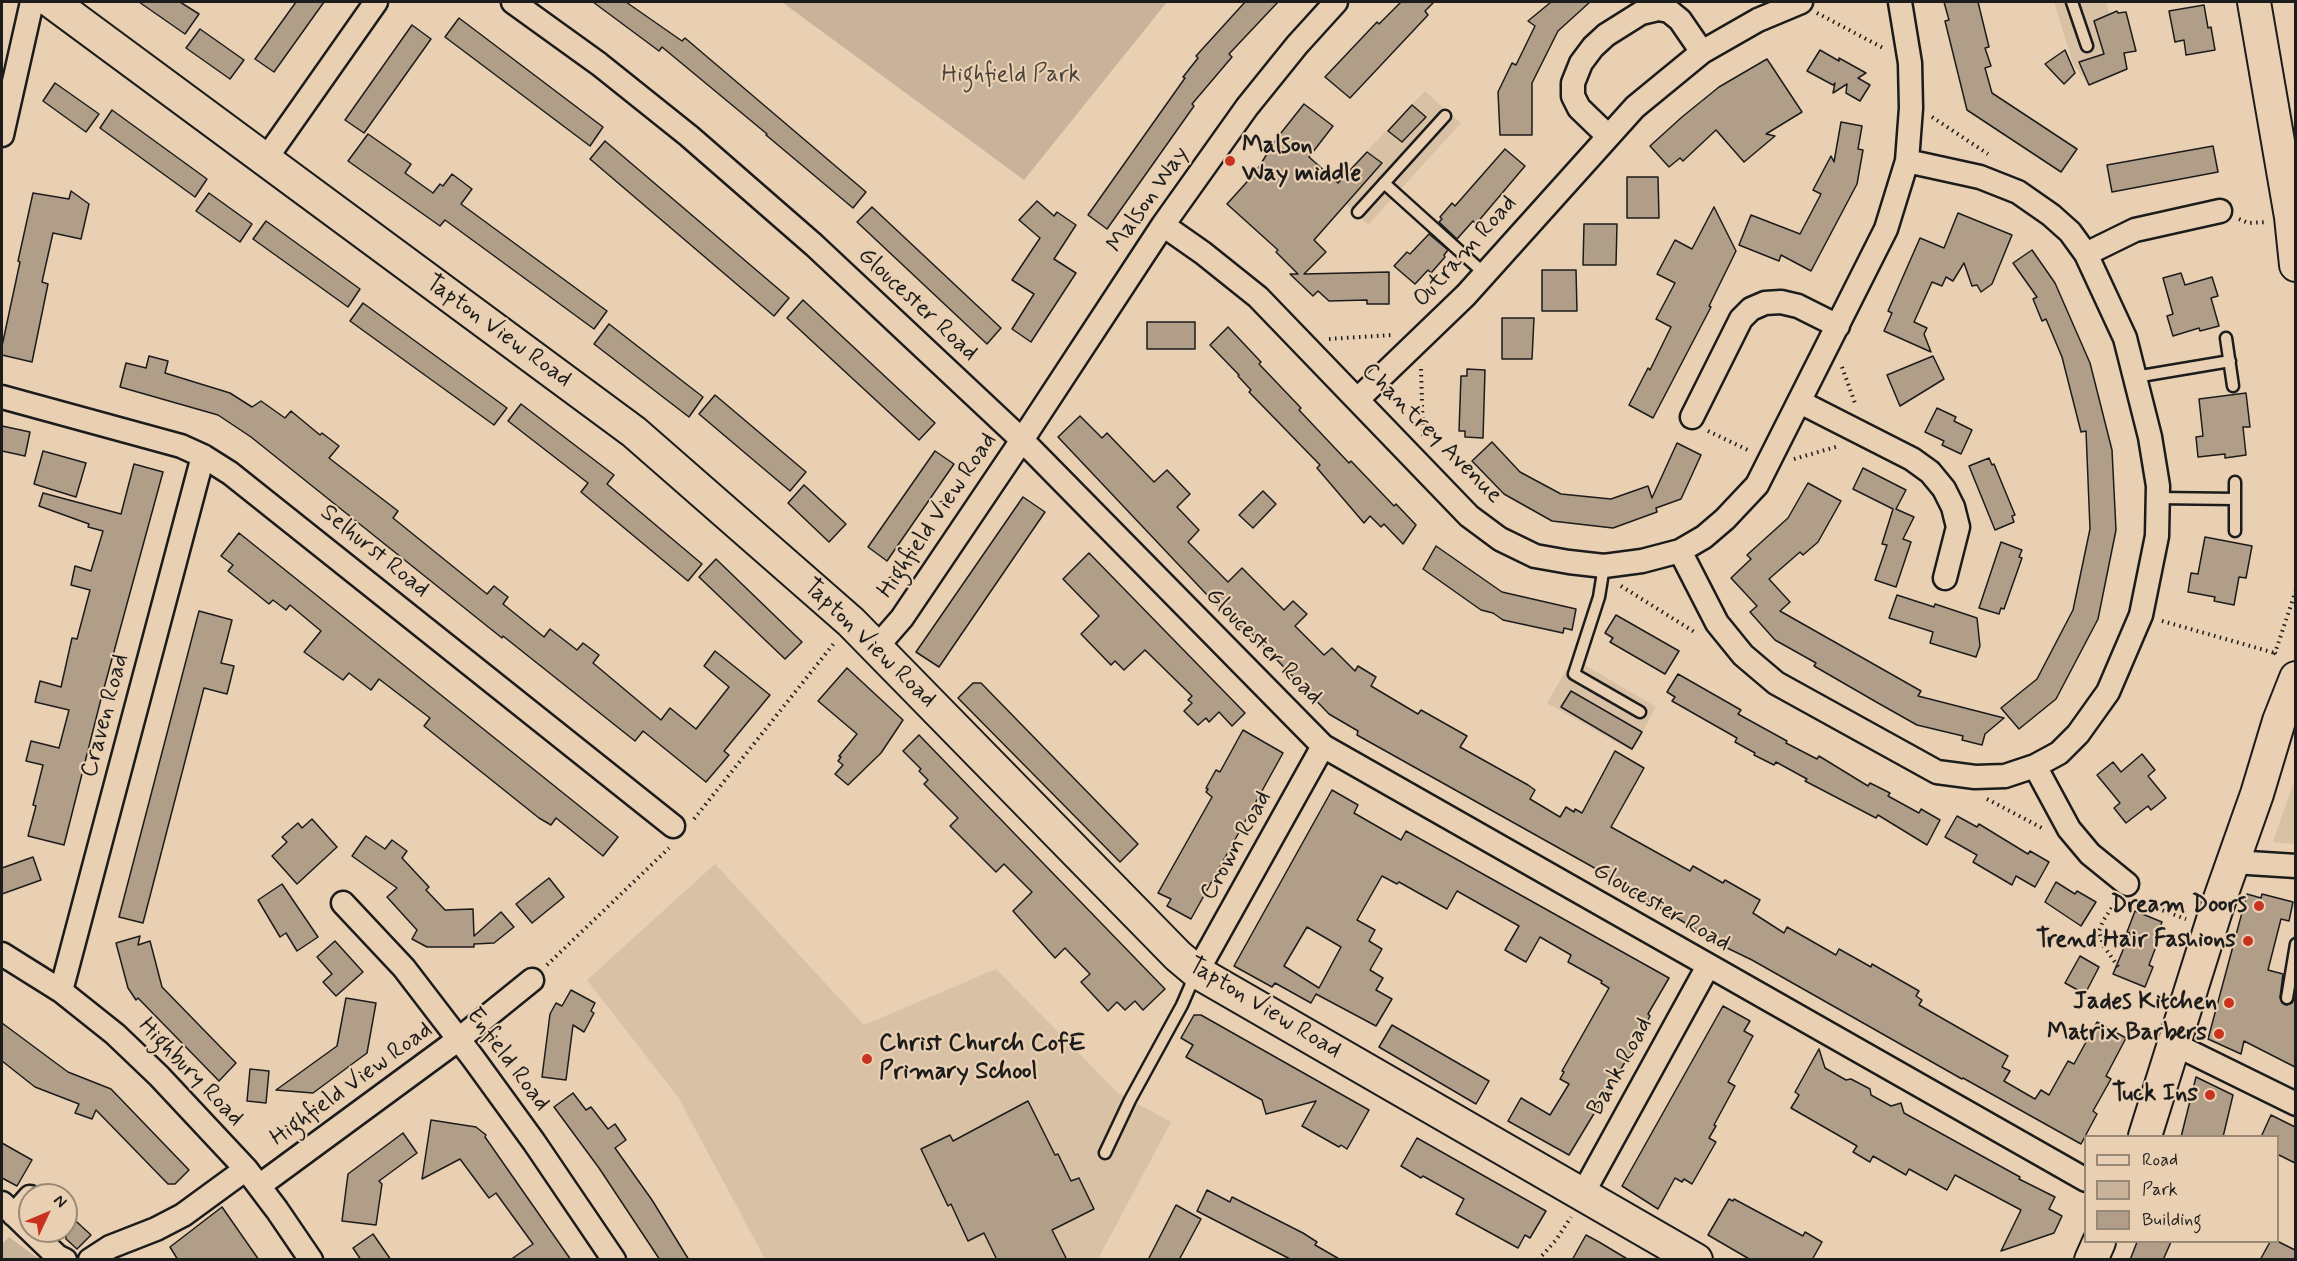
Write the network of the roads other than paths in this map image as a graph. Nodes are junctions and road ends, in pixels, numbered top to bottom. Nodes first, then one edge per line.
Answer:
1 (32, 2) edge
2 (52, 2) edge
3 (376, 2) edge
4 (513, 2) edge
5 (1336, 2) edge
6 (1800, 2) edge
7 (1900, 2) edge
8 (2072, 2) edge
9 (2254, 2) edge
10 (2087, 46) dead end
11 (1702, 52) junction
12 (1445, 116) dead end
13 (2, 135) edge
14 (1608, 136) junction
15 (265, 160) junction
16 (1907, 161) junction
17 (1384, 183) junction
18 (2220, 211) dead end
19 (1358, 212) dead end
20 (1163, 225) junction
21 (2086, 254) junction
22 (2295, 265) edge
23 (1485, 274) junction
24 (1838, 326) junction
25 (2226, 338) dead end
26 (2230, 361) junction
27 (2135, 377) junction
28 (2233, 386) dead end
29 (2, 397) edge
30 (1358, 399) junction
31 (1800, 402) junction
32 (1692, 417) dead end
33 (1022, 440) junction
34 (203, 456) junction
35 (2235, 482) dead end
36 (2158, 498) junction
37 (2235, 499) junction
38 (2235, 531) dead end
39 (1680, 551) junction
40 (1604, 566) junction
41 (1945, 578) dead end
42 (875, 649) junction
43 (2290, 668) edge
44 (1640, 712) dead end
45 (1323, 746) junction
46 (2035, 766) junction
47 (676, 832) road end
48 (2233, 862) junction
49 (2295, 866) edge
50 (2124, 889) road end
51 (343, 903) dead end
52 (2295, 944) edge
53 (2, 954) edge
54 (1708, 966) junction
55 (1197, 972) junction
56 (532, 980) road end
57 (61, 991) junction
58 (2287, 998) dead end
59 (459, 1039) junction
60 (2174, 1044) junction
61 (2295, 1104) edge
62 (2146, 1135) edge
63 (1105, 1153) dead end
64 (252, 1178) junction
65 (2084, 1179) edge
66 (1582, 1195) junction
67 (43, 1243) edge
68 (2099, 1243) edge
69 (65, 1260) edge
70 (90, 1260) edge
71 (311, 1260) edge
72 (614, 1260) edge
73 (1696, 1260) edge
74 (2091, 1260) edge

1 - 13 street
2 - 15 street, Tapton View Road
3 - 15 street
4 - 33 street, Gloucester Road
5 - 20 street, Malson Way
6 - 11 street, Outram Road
7 - 16 street, Chantrey Avenue
8 - 10 lane
9 - 22 street
11 - 14 street, Outram Road
11 - 14 street
12 - 17 lane
14 - 23 street, Outram Road
15 - 42 street, Tapton View Road
16 - 21 street
16 - 24 street, Chantrey Avenue
17 - 19 lane
17 - 23 lane
18 - 21 street
20 - 30 street, Chantrey Avenue
20 - 33 street, Malson Way
21 - 27 street
23 - 30 street, Outram Road
24 - 31 street, Chantrey Avenue
24 - 32 street
25 - 26 lane
26 - 27 lane
26 - 28 lane
27 - 36 street
29 - 34 street, Selhurst Road
30 - 40 street, Chantrey Avenue
31 - 39 street, Chantrey Avenue
31 - 41 street
33 - 42 street, Highfield View Road
33 - 45 street, Gloucester Road
34 - 47 street, Selhurst Road
34 - 57 street, Craven Road
35 - 37 lane
36 - 37 lane
36 - 46 street
37 - 38 lane
39 - 40 street, Chantrey Avenue
39 - 46 street
40 - 44 lane
42 - 55 street, Tapton View Road
43 - 48 street
45 - 54 street, Gloucester Road
45 - 55 street, Crown Road
46 - 50 street
48 - 49 street
48 - 60 street
51 - 59 street, Enfield Road
52 - 58 lane
53 - 57 street, Highbury Road
54 - 65 street, Gloucester Road
54 - 66 street, Bank Road
55 - 63 lane
55 - 66 street, Tapton View Road
56 - 59 street, Highfield View Road
57 - 64 street, Highbury Road
59 - 64 street, Highfield View Road
59 - 72 street, Enfield Road
60 - 61 street
60 - 62 street
64 - 70 street, Highfield View Road
64 - 71 street, Highbury Road
66 - 73 street, Tapton View Road
67 - 69 street
68 - 74 street

